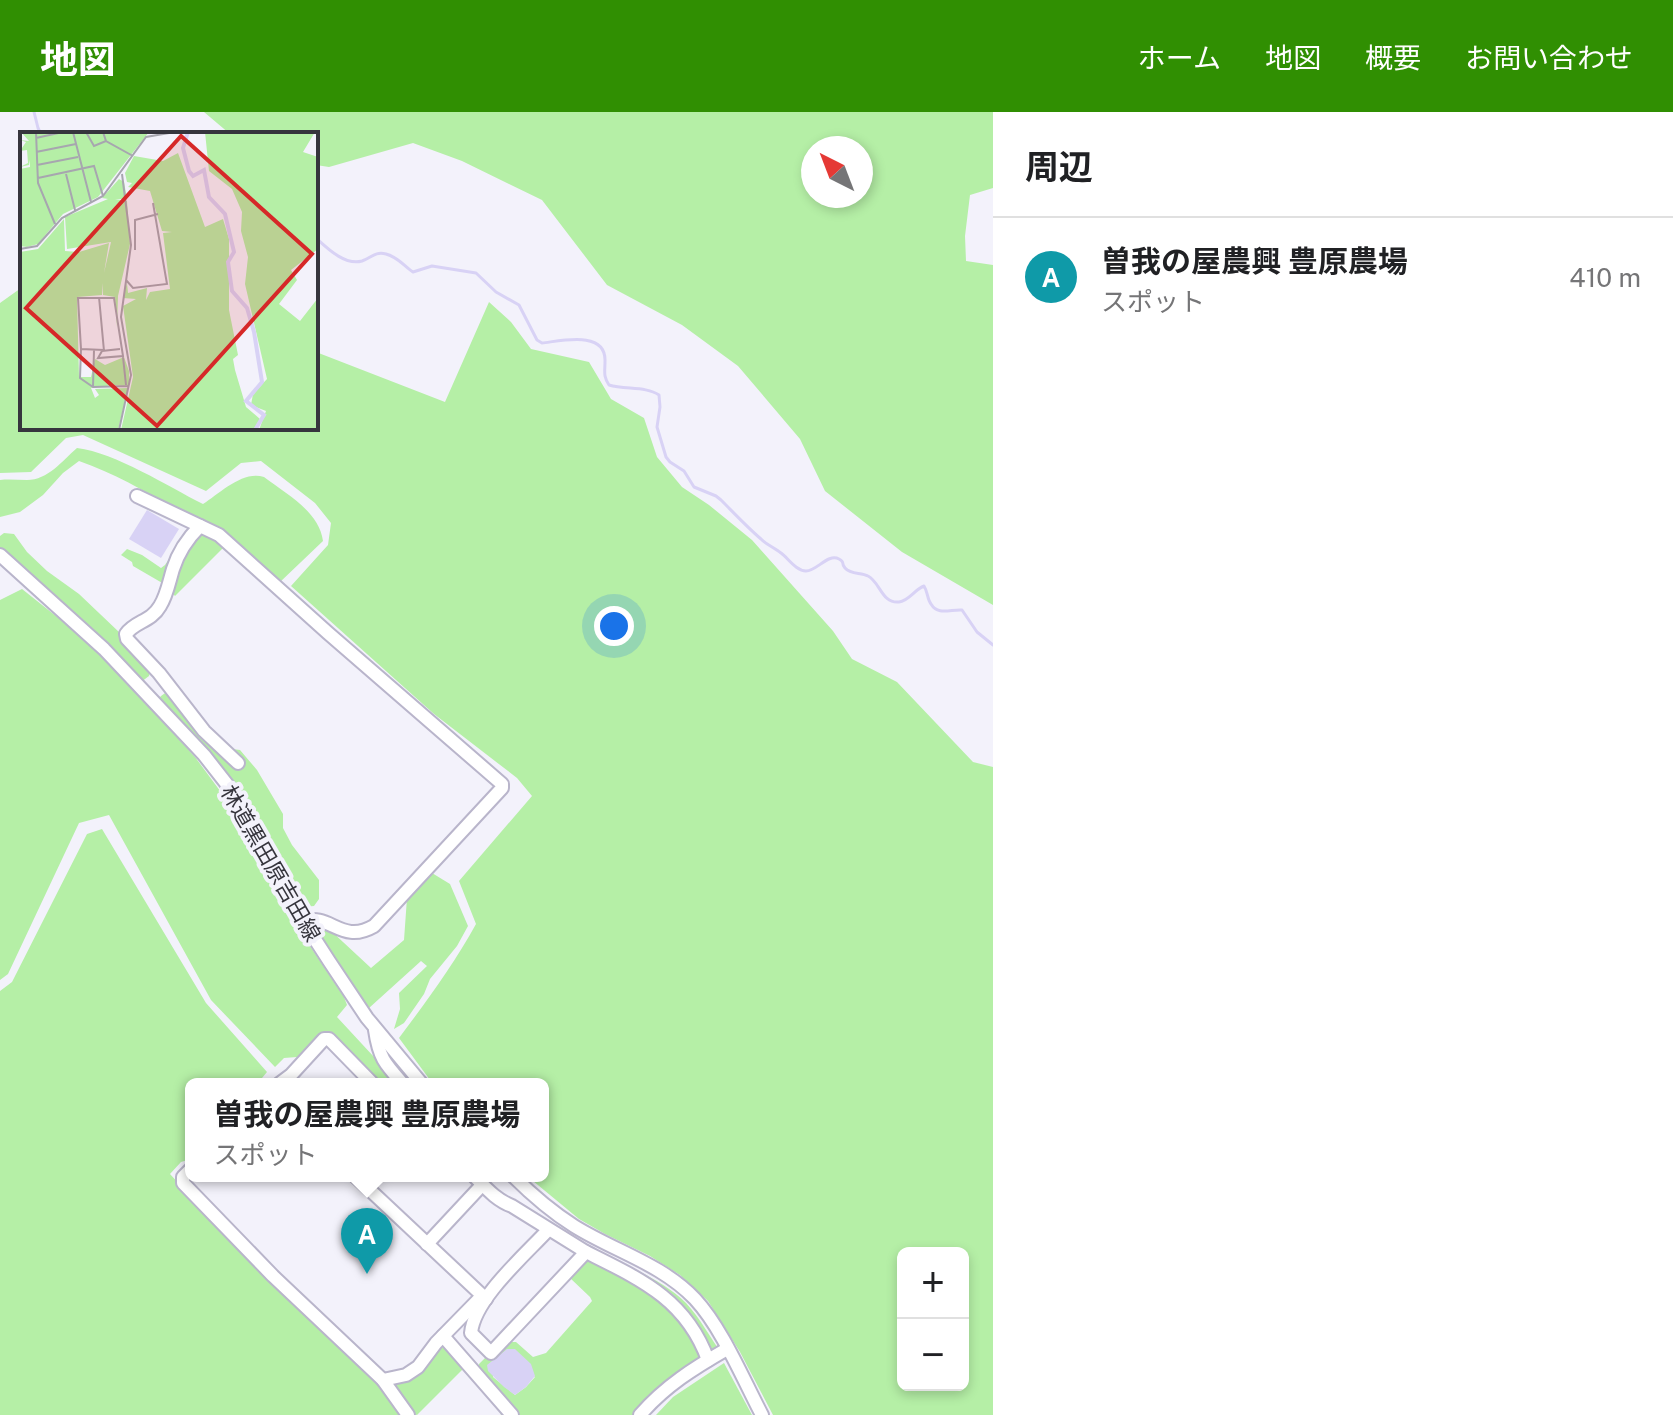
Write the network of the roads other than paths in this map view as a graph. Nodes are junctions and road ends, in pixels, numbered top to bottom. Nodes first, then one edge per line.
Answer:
1 (137, 496) dead end
2 (200, 526) junction
3 (0, 555) edge
4 (163, 679) junction
5 (147, 694) junction
6 (238, 763) dead end
7 (303, 922) junction
8 (374, 1027) junction
9 (287, 1078) edge
10 (367, 1078) edge
11 (398, 1078) edge
12 (417, 1078) edge
13 (185, 1175) edge
14 (361, 1182) edge
15 (476, 1182) edge
16 (480, 1182) edge
17 (519, 1182) edge
18 (548, 1230) junction
19 (427, 1244) junction
20 (586, 1252) junction
21 (484, 1297) junction
22 (443, 1336) junction
23 (484, 1346) junction
24 (727, 1349) junction
25 (708, 1360) junction
26 (468, 1363) junction
27 (383, 1380) junction
28 (408, 1415) edge
29 (512, 1415) edge
30 (640, 1415) edge
31 (762, 1415) edge

1 - 2 street
2 - 4 street
2 - 7 street
3 - 5 street, 林道黒田原吉田線
4 - 5 street
4 - 6 street
5 - 7 street, 林道黒田原吉田線
7 - 8 street, 林道黒田原吉田線
8 - 11 street
8 - 12 street, 林道黒田原吉田線
9 - 10 street
13 - 27 street
14 - 19 street
15 - 19 street
16 - 18 street
17 - 24 street
18 - 20 street
18 - 21 street
19 - 21 street
20 - 23 street
20 - 25 street
21 - 22 street
21 - 23 street
22 - 26 street
22 - 27 street
23 - 26 street
24 - 25 street
24 - 31 street
25 - 30 street
26 - 29 street
27 - 28 street

